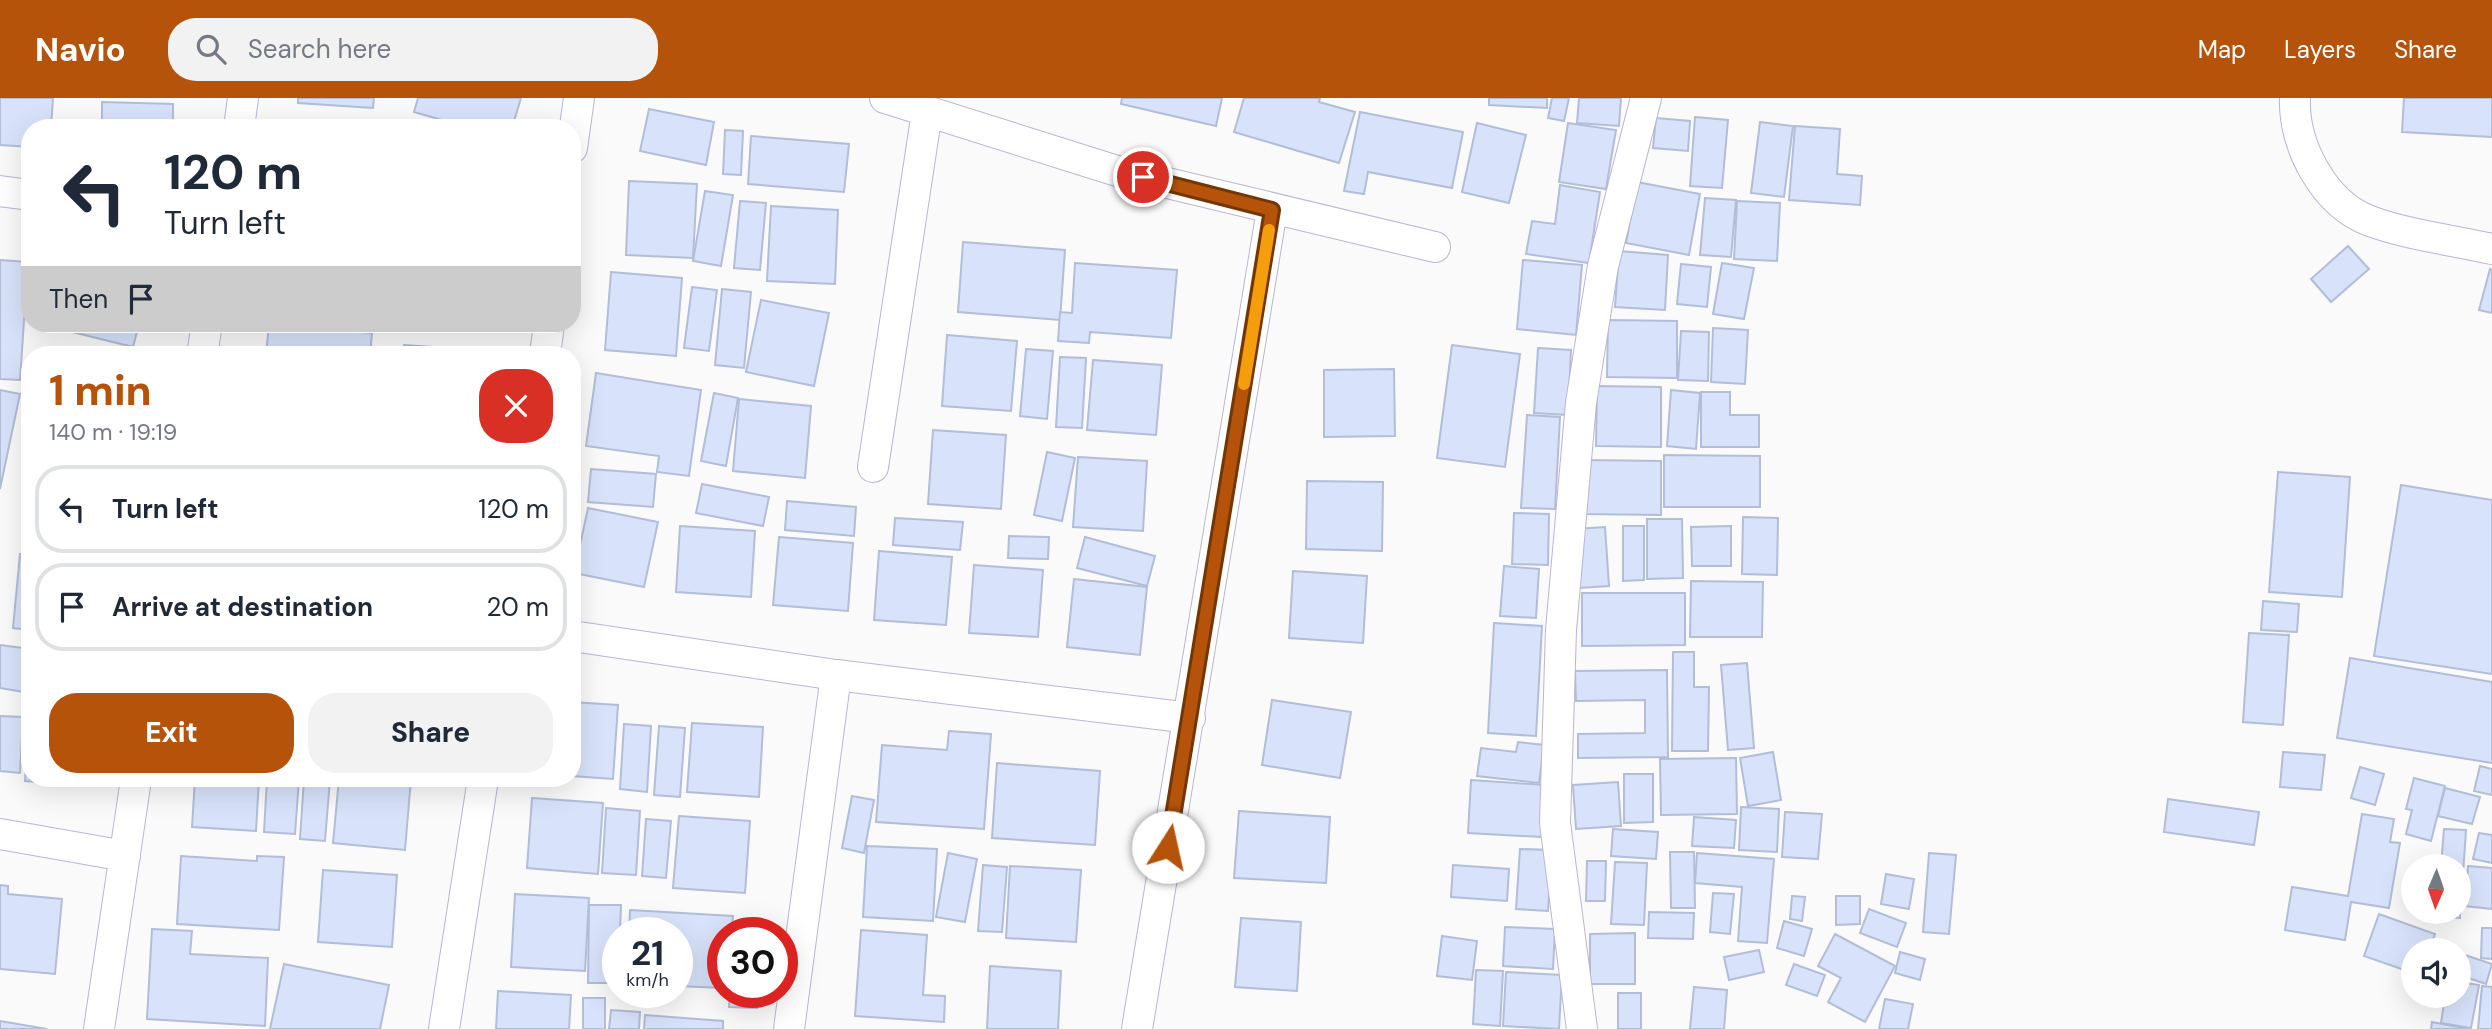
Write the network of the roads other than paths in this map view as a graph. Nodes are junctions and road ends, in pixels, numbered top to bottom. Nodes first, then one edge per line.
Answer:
1 (243, 98) edge
2 (579, 98) edge
3 (886, 98) edge
4 (1646, 98) edge
5 (2295, 98) edge
6 (927, 112) junction
7 (240, 119) edge
8 (576, 119) edge
9 (0, 191) edge
10 (21, 194) edge
11 (1272, 210) junction
12 (1435, 247) dead end
13 (2492, 249) edge
14 (873, 467) dead end
15 (581, 637) edge
16 (836, 675) junction
17 (1190, 718) junction
18 (135, 787) edge
19 (482, 787) edge
20 (0, 834) edge
21 (125, 856) junction
22 (99, 1029) edge
23 (444, 1029) edge
24 (789, 1029) edge
25 (1137, 1029) edge
26 (1582, 1029) edge

1 - 7 street
2 - 8 street
3 - 6 street
4 - 26 street
5 - 13 street
6 - 11 street
6 - 14 street
9 - 10 street
11 - 12 street
11 - 17 street
15 - 16 street
16 - 17 street
16 - 24 street
17 - 25 street
18 - 21 street
19 - 23 street
20 - 21 street
21 - 22 street

